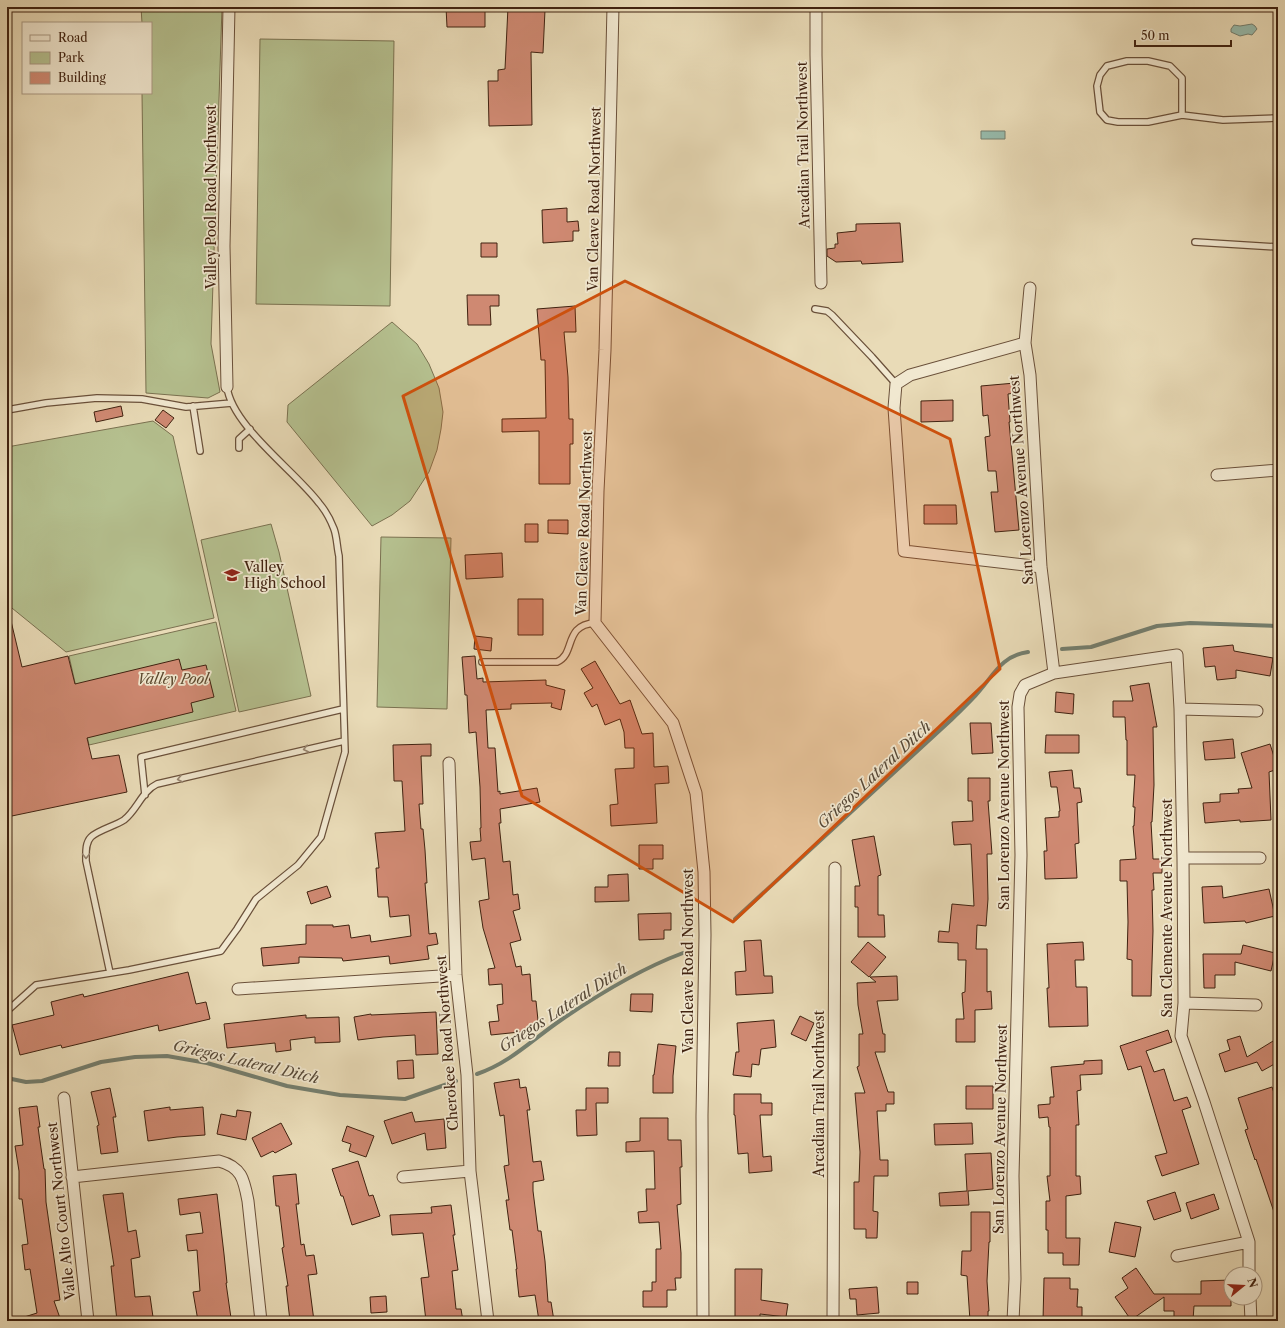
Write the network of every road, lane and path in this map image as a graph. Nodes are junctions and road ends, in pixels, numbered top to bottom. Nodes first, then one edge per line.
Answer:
1 (229, 7) edge
2 (613, 7) edge
3 (816, 7) edge
4 (1182, 116) junction
5 (1278, 118) edge
6 (1195, 242) dead end
7 (1278, 247) edge
8 (821, 283) dead end
9 (1030, 288) dead end
10 (815, 309) dead end
11 (1025, 343) junction
12 (896, 384) junction
13 (227, 387) joint
14 (232, 403) junction
15 (193, 406) junction
16 (7, 410) edge
17 (250, 429) junction
18 (240, 448) dead end
19 (200, 451) dead end
20 (1278, 470) edge
21 (1217, 475) dead end
22 (1041, 567) junction
23 (595, 623) junction
24 (482, 662) dead end
25 (1054, 673) junction
26 (343, 709) junction
27 (1180, 709) junction
28 (1257, 711) dead end
29 (344, 740) junction
30 (449, 762) dead end
31 (144, 795) junction
32 (1182, 858) junction
33 (1260, 858) dead end
34 (835, 868) dead end
35 (110, 973) junction
36 (456, 975) junction
37 (238, 989) dead end
38 (1184, 1003) junction
39 (1256, 1005) dead end
40 (7, 1011) edge
41 (64, 1098) dead end
42 (470, 1171) junction
43 (72, 1177) junction
44 (403, 1177) dead end
45 (1249, 1242) junction
46 (1177, 1256) dead end
47 (1250, 1266) edge
48 (1250, 1306) edge
49 (88, 1321) edge
50 (261, 1321) edge
51 (488, 1321) edge
52 (702, 1321) edge
53 (833, 1321) edge
54 (1014, 1321) edge
55 (1251, 1321) edge

1 - 13 street, Valley Pool Road Northwest
2 - 23 street, Van Cleave Road Northwest
3 - 8 street, Arcadian Trail Northwest
4 - 4 lane
4 - 5 lane
6 - 7 lane
9 - 11 street, San Lorenzo Avenue Northwest
10 - 12 lane
11 - 12 street
11 - 22 street, San Lorenzo Avenue Northwest
12 - 22 street
13 - 14 lane
14 - 15 lane
14 - 17 lane
15 - 16 lane
15 - 19 lane
17 - 18 lane
17 - 26 lane
20 - 21 street
22 - 25 street, San Lorenzo Avenue Northwest
23 - 24 lane
23 - 52 street, Van Cleave Road Northwest
25 - 27 street, San Clemente Avenue Northwest
25 - 54 street, San Lorenzo Avenue Northwest
26 - 29 lane
26 - 31 lane
27 - 28 street
27 - 32 street, San Clemente Avenue Northwest
29 -> 31 lane
29 - 35 lane
30 - 36 street, Cherokee Road Northwest
31 -> 35 lane
32 - 33 street
32 - 38 street, San Clemente Avenue Northwest
34 - 53 street, Arcadian Trail Northwest
35 - 40 lane
36 - 37 street
36 - 42 street, Cherokee Road Northwest
38 - 39 street
38 - 45 street, San Clemente Avenue Northwest
41 - 43 street, Valle Alto Court Northwest
42 - 44 street
42 - 51 street, Cherokee Road Northwest
43 - 49 street, Valle Alto Court Northwest
43 - 50 street
45 - 46 street
45 - 47 street, San Clemente Avenue Northwest
48 - 55 street

